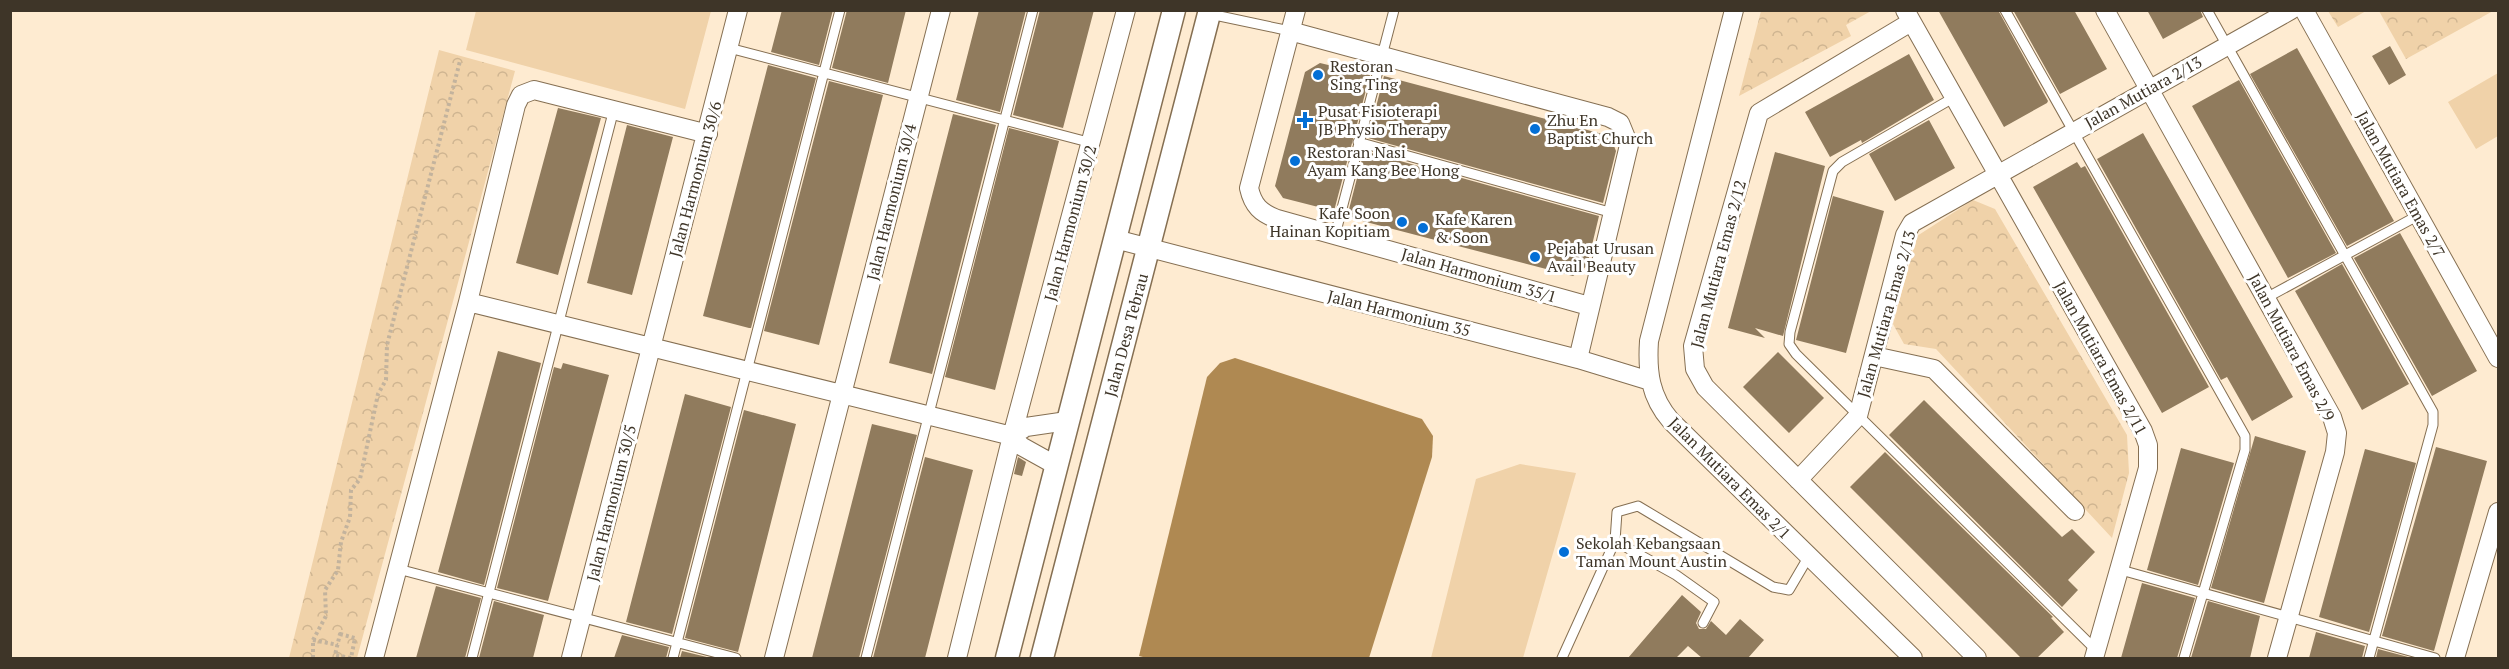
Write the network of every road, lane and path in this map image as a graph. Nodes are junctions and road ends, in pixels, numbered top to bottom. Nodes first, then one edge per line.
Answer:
1 (738, 10) edge
2 (840, 10) edge
3 (941, 10) edge
4 (1033, 10) edge
5 (1126, 10) edge
6 (1174, 10) edge
7 (1296, 10) edge
8 (1394, 10) edge
9 (1734, 10) edge
10 (2005, 10) edge
11 (2105, 10) edge
12 (2207, 10) edge
13 (2291, 10) edge
14 (2304, 10) edge
15 (1209, 12) edge
16 (1908, 16) edge
17 (1290, 31) junction
18 (2227, 45) junction
19 (729, 48) junction
20 (1381, 57) junction
21 (460, 61) dead end
22 (824, 73) junction
23 (2150, 89) junction
24 (918, 98) junction
25 (1953, 98) junction
26 (614, 109) junction
27 (1005, 120) junction
28 (2073, 132) junction
29 (708, 134) junction
30 (1358, 142) junction
31 (1092, 143) junction
32 (1997, 174) junction
33 (1613, 213) junction
34 (2419, 215) junction
35 (1335, 235) junction
36 (1114, 239) junction
37 (1148, 248) junction
38 (2344, 254) junction
39 (2266, 298) junction
40 (468, 302) junction
41 (1589, 306) junction
42 (558, 325) junction
43 (651, 348) junction
44 (1874, 356) junction
45 (2499, 358) edge
46 (1578, 359) junction
47 (747, 371) junction
48 (1650, 381) junction
49 (842, 394) junction
50 (928, 416) junction
51 (1858, 416) junction
52 (1067, 420) junction
53 (1012, 436) junction
54 (1057, 466) junction
55 (1798, 480) junction
56 (2074, 511) dead end
57 (2499, 512) edge
58 (1616, 541) junction
59 (1809, 556) junction
60 (398, 569) junction
61 (2121, 570) junction
62 (2202, 592) junction
63 (489, 593) junction
64 (2289, 617) junction
65 (582, 618) junction
66 (1703, 623) dead end
67 (313, 640) junction
68 (2374, 641) junction
69 (677, 643) junction
70 (338, 645) junction
71 (2096, 655) edge
72 (313, 658) edge
73 (374, 658) edge
74 (472, 658) edge
75 (571, 658) edge
76 (673, 658) edge
77 (736, 658) edge
78 (774, 658) edge
79 (866, 658) edge
80 (957, 658) edge
81 (1006, 658) edge
82 (1042, 658) edge
83 (1563, 658) edge
84 (1913, 658) edge
85 (1977, 658) edge
86 (2184, 658) edge
87 (2277, 658) edge
88 (2369, 658) edge
89 (2435, 658) edge
90 (2455, 658) edge

1 - 19 street, Jalan Harmonium 30/6
2 - 22 lane
3 - 24 street, Jalan Harmonium 30/4
4 - 27 lane
5 - 31 street, Jalan Harmonium 30/2
6 - 36 street
7 - 17 street, Jalan Harmonium 35/1
8 - 20 lane
9 - 48 street, Jalan Mutiara Emas 2/1
10 - 28 lane
11 - 23 street, Jalan Mutiara Emas 2/9
12 - 18 lane
13 - 18 street, Jalan Mutiara 2/13
14 - 34 street, Jalan Mutiara Emas 2/7
15 - 17 lane
15 - 37 street, Jalan Desa Tebrau
16 - 25 street, Jalan Mutiara Emas 2/11
16 - 55 street, Jalan Mutiara Emas 2/12
17 - 20 street
17 - 35 street, Jalan Harmonium 35/1
18 - 23 street, Jalan Mutiara 2/13
18 - 38 lane
19 - 22 lane
19 - 29 street, Jalan Harmonium 30/6
20 - 30 lane
20 - 33 street
21 - 67 path
22 - 24 lane
22 - 47 lane
23 - 28 street, Jalan Mutiara 2/13
23 - 39 street, Jalan Mutiara Emas 2/9
24 - 27 lane
24 - 49 street, Jalan Harmonium 30/4
25 - 32 street, Jalan Mutiara Emas 2/11
25 - 51 lane
26 - 29 street
26 - 40 street
26 - 42 lane
27 - 31 lane
27 - 50 lane
28 - 32 street, Jalan Mutiara 2/13
28 - 62 lane
29 - 43 street, Jalan Harmonium 30/6
30 - 33 lane
30 - 35 lane
31 - 53 street, Jalan Harmonium 30/2
32 - 44 street, Jalan Mutiara Emas 2/13
32 - 61 street, Jalan Mutiara Emas 2/11
33 - 41 street
34 - 38 lane
34 - 45 street, Jalan Mutiara Emas 2/7
35 - 41 street, Jalan Harmonium 35/1
36 - 37 street, Jalan Harmonium 35
36 - 52 street
37 - 46 street, Jalan Harmonium 35
37 - 82 street, Jalan Desa Tebrau
38 - 39 lane
38 - 68 lane
39 - 64 street, Jalan Mutiara Emas 2/9
40 - 42 street
40 - 60 street
41 - 46 street
42 - 43 street
42 - 63 lane
43 - 47 street
43 - 65 street, Jalan Harmonium 30/5
44 - 51 street, Jalan Mutiara Emas 2/13
44 - 56 street
46 - 48 street, Jalan Harmonium 35
47 - 49 street
47 - 69 lane
48 - 59 street, Jalan Mutiara Emas 2/1
49 - 50 street
49 - 78 street, Jalan Harmonium 30/4
50 - 53 street
50 - 79 lane
51 - 55 street, Jalan Mutiara Emas 2/13
51 - 71 lane
52 - 53 street
52 - 54 street
53 - 54 street
53 - 80 street, Jalan Harmonium 30/2
54 - 81 street
55 - 85 street, Jalan Mutiara Emas 2/12
57 - 90 street
58 - 59 lane
58 - 66 lane
58 - 83 lane
59 - 84 street, Jalan Mutiara Emas 2/1
60 - 63 lane
60 - 73 street
61 - 62 lane
61 - 71 street, Jalan Mutiara Emas 2/11
62 - 64 lane
62 - 86 lane
63 - 65 lane
63 - 74 lane
64 - 68 lane
64 - 87 street, Jalan Mutiara Emas 2/9
65 - 69 lane
65 - 75 street, Jalan Harmonium 30/5
67 - 70 path
67 - 72 path
68 - 88 lane
68 - 89 lane
69 - 76 lane
69 - 77 lane
70 - 70 path

